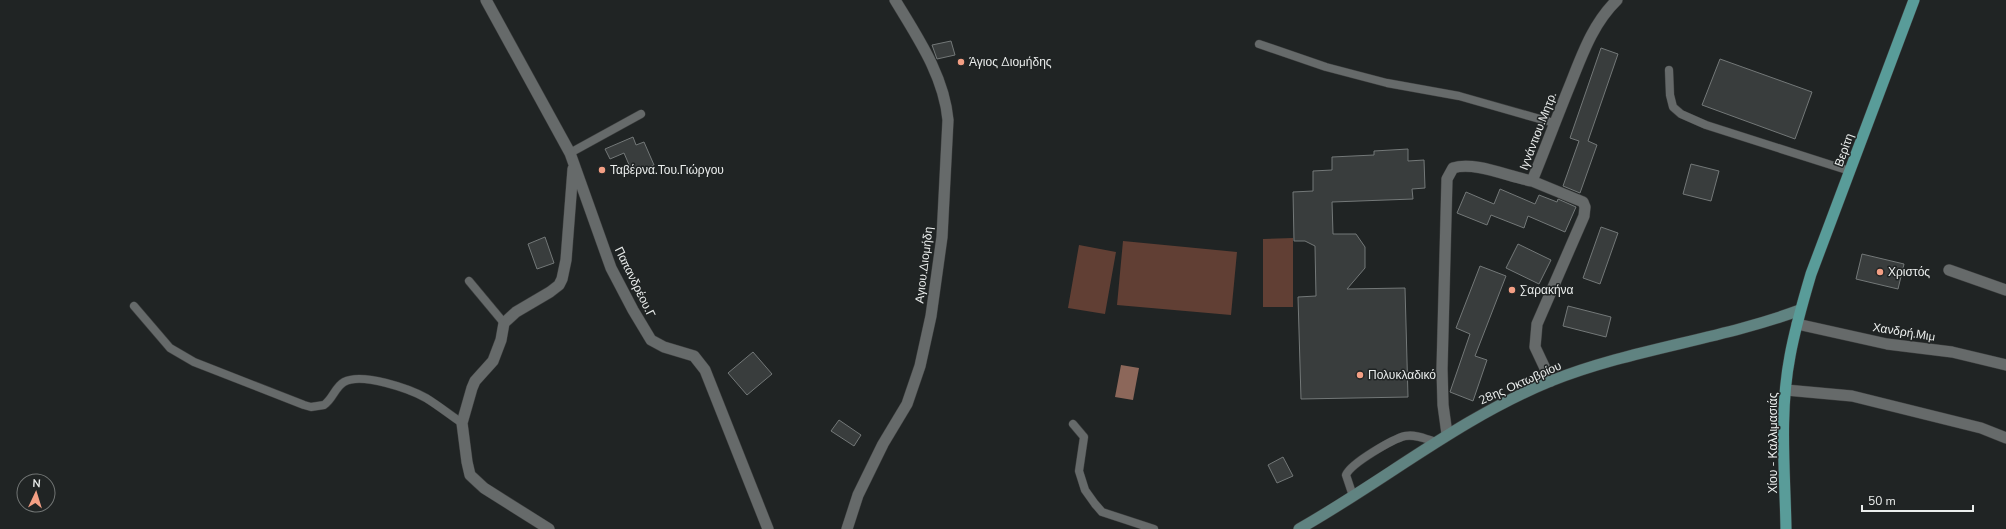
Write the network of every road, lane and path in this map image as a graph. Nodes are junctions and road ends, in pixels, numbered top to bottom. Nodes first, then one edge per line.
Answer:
1 (486, 0) edge
2 (895, 0) edge
3 (1617, 0) edge
4 (1914, 0) edge
5 (1259, 44) dead end
6 (1669, 70) dead end
7 (641, 114) dead end
8 (1554, 124) junction
9 (570, 153) junction
10 (573, 166) junction
11 (1850, 171) junction
12 (1532, 182) junction
13 (1949, 270) dead end
14 (468, 281) dead end
15 (2006, 290) edge
16 (134, 306) dead end
17 (1800, 310) junction
18 (504, 323) junction
19 (1797, 324) junction
20 (2006, 365) edge
21 (1551, 381) junction
22 (1786, 390) junction
23 (462, 422) junction
24 (1073, 424) dead end
25 (1447, 434) junction
26 (2006, 438) edge
27 (1436, 442) junction
28 (1353, 496) junction
29 (549, 529) edge
30 (768, 529) edge
31 (847, 529) edge
32 (1154, 529) edge
33 (1299, 529) edge
34 (1786, 529) edge

1 - 9 street, Παπανδρέου.Γ
2 - 31 street, Αγιου.Διομήδη
3 - 8 street, Ιγνάντιου.Μητρ.
4 - 11 main road, Βερίτη
5 - 8 lane
6 - 11 lane
7 - 9 lane
8 - 12 street, Ιγνάντιου.Μητρ.
9 - 10 street, Παπανδρέου.Γ
10 - 18 street
10 - 30 street, Παπανδρέου.Γ
11 - 17 main road, Βερίτη
12 - 21 street, Ιγνάντιου.Μητρ.
12 - 25 street
13 - 15 street
14 - 18 lane
16 - 23 lane
17 - 19 main road, Χίου - Καλλιμασιάς
17 - 21 main road, 28ης Οκτωβρίου
18 - 23 street
19 - 20 street, Χανδρή.Μιμ
19 - 22 main road, Χίου - Καλλιμασιάς
21 - 25 main road, 28ης Οκτωβρίου
22 - 26 street
22 - 34 main road, Χίου - Καλλιμασιάς
23 - 29 street
24 - 32 lane
25 - 27 main road, 28ης Οκτωβρίου
27 - 28 main road, 28ης Οκτωβρίου
27 - 28 lane
28 - 33 main road, 28ης Οκτωβρίου

